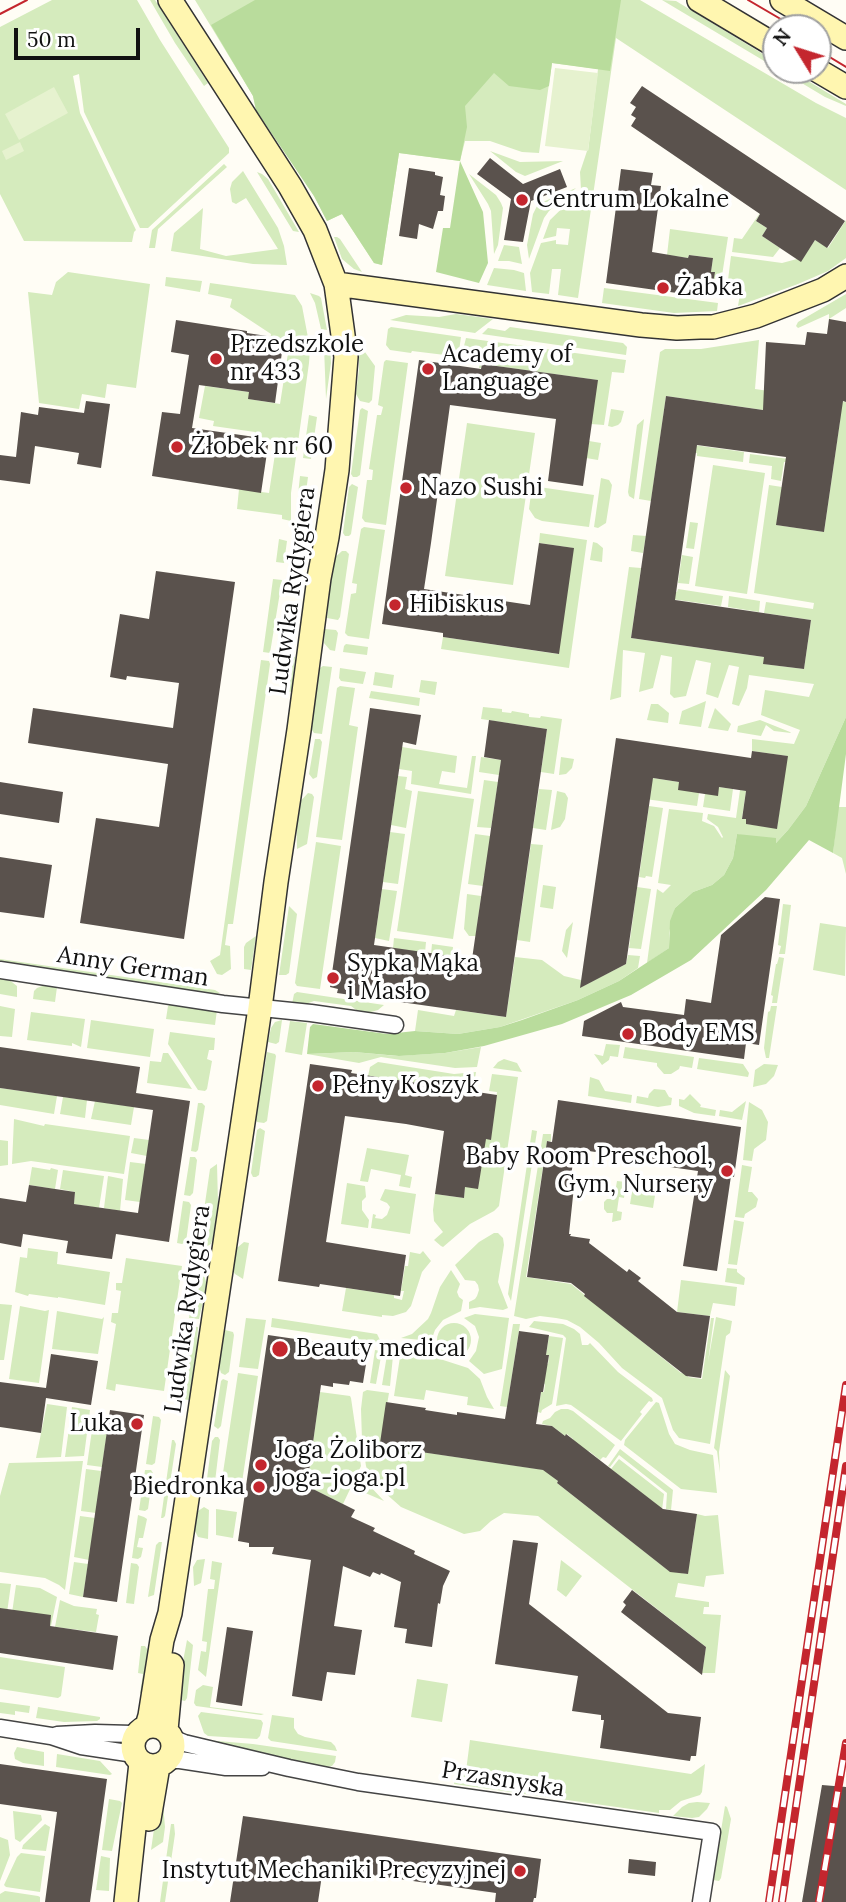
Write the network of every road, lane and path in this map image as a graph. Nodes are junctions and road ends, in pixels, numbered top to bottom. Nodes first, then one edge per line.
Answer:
1 (170, 0) edge
2 (699, 0) edge
3 (782, 0) edge
4 (762, 38) edge
5 (846, 38) edge
6 (846, 276) edge
7 (336, 284) junction
8 (0, 970) edge
9 (260, 1008) junction
10 (395, 1026) dead end
11 (0, 1728) edge
12 (153, 1746) junction
13 (126, 1902) edge
14 (137, 1902) edge
15 (701, 1902) edge

1 - 7 street, Ludwika Rydygiera
2 - 4 street
3 - 5 street
6 - 7 street
7 - 9 street, Ludwika Rydygiera
8 - 9 street, Anny German
9 - 10 street
9 - 12 street, Ludwika Rydygiera
11 - 12 street, Przasnyska
12 - 13 street, Ludwika Rydygiera
12 - 14 street, Ludwika Rydygiera
12 - 15 street, Przasnyska

